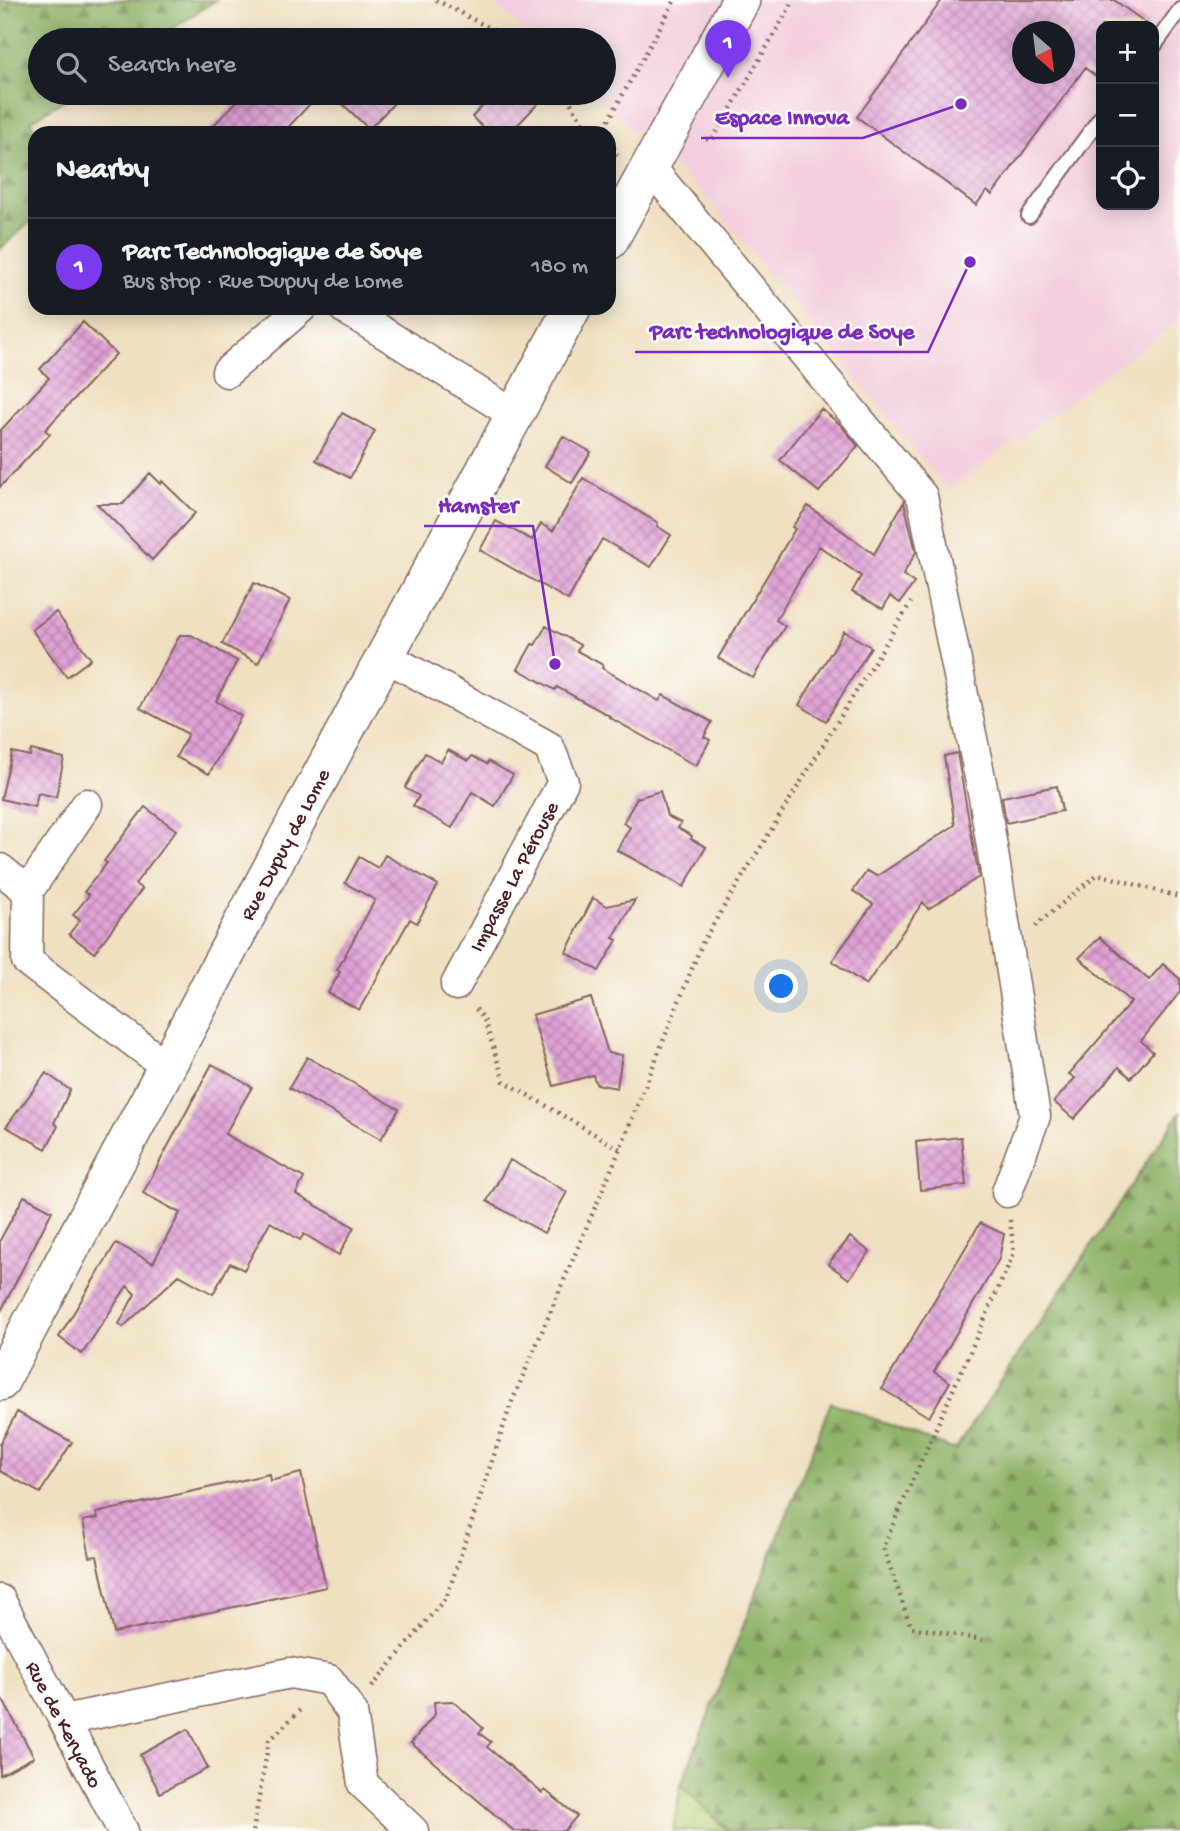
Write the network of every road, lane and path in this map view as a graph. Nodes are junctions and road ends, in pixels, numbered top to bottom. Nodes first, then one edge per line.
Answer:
1 (436, 0) edge
2 (675, 0) edge
3 (741, 0) edge
4 (794, 0) edge
5 (1180, 9) edge
6 (490, 28) edge
7 (1159, 39) edge
8 (572, 105) edge
9 (1096, 124) edge
10 (585, 126) edge
11 (606, 126) edge
12 (616, 137) edge
13 (645, 155) junction
14 (1029, 216) dead end
15 (616, 224) edge
16 (293, 315) edge
17 (355, 315) edge
18 (568, 315) edge
19 (227, 372) dead end
20 (515, 415) junction
21 (936, 561) junction
22 (385, 656) junction
23 (87, 804) dead end
24 (0, 869) edge
25 (28, 891) junction
26 (1180, 897) edge
27 (1008, 949) junction
28 (456, 985) joint
29 (166, 1066) junction
30 (620, 1149) junction
31 (1007, 1192) joint
32 (0, 1382) edge
33 (3, 1609) edge
34 (983, 1640) dead end
35 (329, 1680) junction
36 (352, 1712) junction
37 (64, 1720) junction
38 (123, 1831) edge
39 (253, 1831) edge
40 (414, 1831) edge

1 - 6 path
2 - 11 path
3 - 13 street
4 - 13 path
5 - 7 lane
8 - 10 path
9 - 14 lane
12 - 13 path
13 - 15 street
13 - 21 street
16 - 19 street
17 - 20 street
18 - 20 street, Rue Dupuy de Lome
20 - 22 street, Rue Dupuy de Lome
21 - 27 street
21 - 30 path
22 - 28 street, Impasse La Pérouse
22 - 29 street, Rue Dupuy de Lome
23 - 25 street
24 - 25 street
25 - 29 street
26 - 27 path
27 - 31 street
28 - 30 path
29 - 32 street, Rue Dupuy de Lome
30 - 36 path
31 - 34 path
33 - 37 street, Rue de Keryado
35 - 36 street
35 - 37 street
35 - 39 path
36 - 40 street
37 - 38 street, Rue de Keryado

